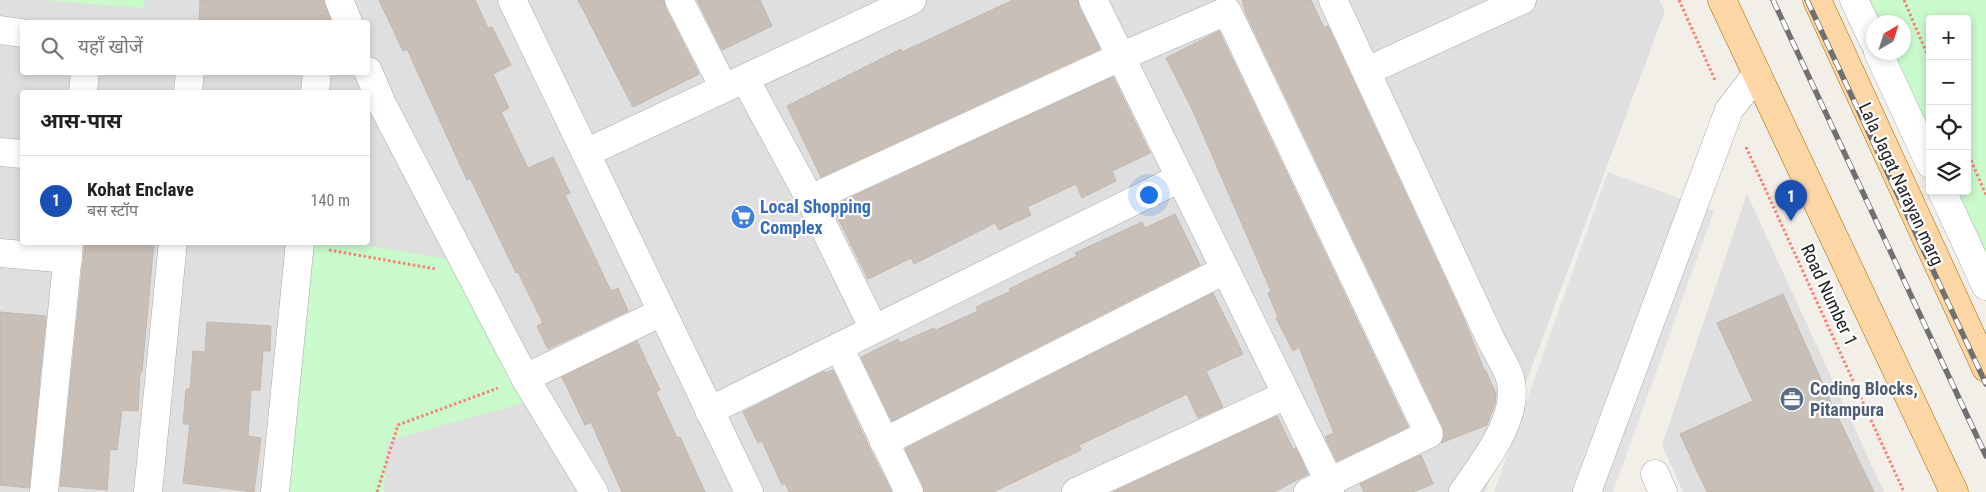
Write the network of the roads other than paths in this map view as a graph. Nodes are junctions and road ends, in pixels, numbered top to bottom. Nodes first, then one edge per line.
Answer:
1 (339, 0) edge
2 (512, 0) edge
3 (679, 0) edge
4 (912, 0) edge
5 (1093, 0) edge
6 (1333, 0) edge
7 (1722, 0) edge
8 (1817, 0) edge
9 (1854, 0) edge
10 (1516, 1) edge
11 (347, 20) edge
12 (1866, 25) edge
13 (0, 30) edge
14 (20, 33) edge
15 (1120, 57) junction
16 (1882, 60) edge
17 (1367, 71) junction
18 (1757, 74) junction
19 (85, 75) edge
20 (190, 75) edge
21 (317, 75) edge
22 (370, 75) edge
23 (735, 84) junction
24 (83, 90) edge
25 (188, 90) edge
26 (315, 90) edge
27 (0, 152) edge
28 (586, 153) junction
29 (20, 154) edge
30 (1926, 155) edge
31 (1180, 178) junction
32 (1944, 195) edge
33 (810, 199) junction
34 (173, 245) edge
35 (312, 246) edge
36 (69, 248) edge
37 (0, 253) edge
38 (1224, 270) junction
39 (1985, 284) edge
40 (1957, 305) junction
41 (662, 312) junction
42 (874, 330) junction
43 (839, 347) junction
44 (1986, 368) edge
45 (525, 378) junction
46 (1286, 395) junction
47 (710, 411) junction
48 (884, 442) junction
49 (1322, 488) edge
50 (44, 492) edge
51 (148, 492) edge
52 (275, 492) edge
53 (594, 492) edge
54 (748, 492) edge
55 (909, 492) edge
56 (1076, 492) edge
57 (1463, 492) edge
58 (1587, 492) edge
59 (1954, 492) edge

1 - 11 street
2 - 28 street
3 - 23 street
4 - 23 street
5 - 15 street
6 - 17 street
7 - 18 main road
8 - 40 main road, Lala Jagat Narayan marg
9 - 12 street
10 - 17 street
13 - 14 street
15 - 31 street
15 - 33 street
15 - 49 street
16 - 30 street
17 - 57 street
18 - 58 street
18 - 59 main road
19 - 24 street
20 - 25 street
21 - 26 street
22 - 45 street
23 - 28 street
23 - 33 street
27 - 29 street
28 - 41 street
31 - 38 street
31 - 42 street
32 - 39 street
33 - 42 street
34 - 51 street
35 - 52 street
36 - 37 street
36 - 50 street
38 - 46 street
38 - 48 street
39 - 40 street
40 - 44 main road, Lala Jagat Narayan marg
41 - 45 street
41 - 47 street
42 - 43 street
43 - 47 street
43 - 48 street
45 - 53 street
46 - 49 street
46 - 56 street
47 - 54 street
48 - 55 street

